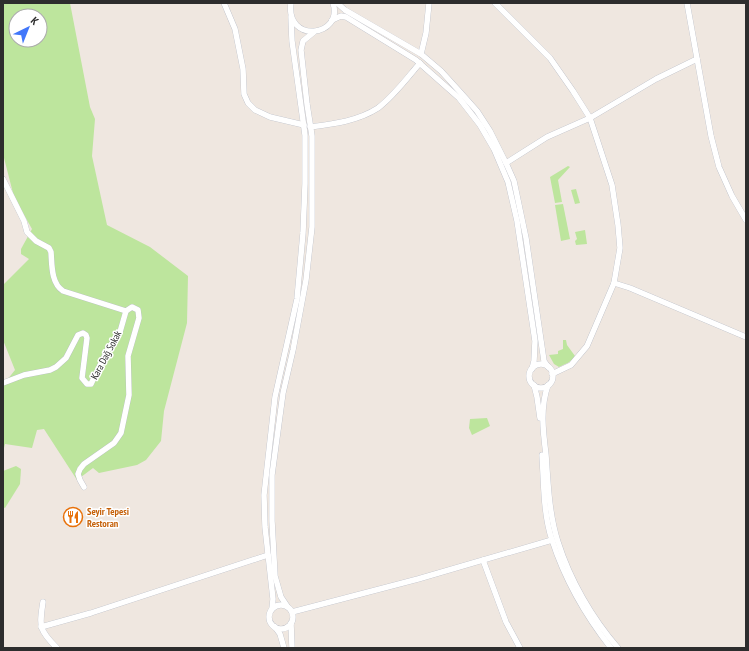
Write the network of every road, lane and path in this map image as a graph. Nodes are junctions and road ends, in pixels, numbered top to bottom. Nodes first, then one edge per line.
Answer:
1 (224, 3) edge
2 (291, 3) edge
3 (333, 3) edge
4 (337, 3) edge
5 (429, 3) edge
6 (495, 3) edge
7 (687, 3) edge
8 (291, 17) junction
9 (332, 20) junction
10 (314, 32) junction
11 (421, 54) junction
12 (697, 59) junction
13 (420, 63) junction
14 (590, 118) junction
15 (304, 125) junction
16 (310, 127) junction
17 (506, 163) junction
18 (3, 179) edge
19 (746, 220) edge
20 (614, 283) junction
21 (126, 311) junction
22 (746, 337) edge
23 (548, 367) junction
24 (532, 369) junction
25 (552, 374) junction
26 (3, 383) edge
27 (534, 385) junction
28 (548, 385) junction
29 (84, 487) dead end
30 (552, 540) junction
31 (268, 555) junction
32 (483, 560) junction
33 (43, 602) dead end
34 (287, 606) junction
35 (272, 609) junction
36 (292, 612) junction
37 (292, 623) junction
38 (41, 627) junction
39 (275, 627) junction
40 (57, 648) edge
41 (284, 648) edge
42 (292, 648) edge
43 (520, 648) edge
44 (611, 648) edge
45 (618, 648) edge

1 - 15 street
2 - 8 street
3 - 9 street
4 - 11 street
5 - 11 street
6 - 14 street
7 - 12 street
8 - 10 street
8 - 15 street
9 - 10 street
9 - 13 street
10 - 16 street
11 - 17 street
12 - 14 street
12 - 19 street
13 - 16 street
13 - 24 street
14 - 17 street
14 - 20 street
15 - 31 street
16 - 34 street
17 - 23 street
18 - 21 street
20 - 22 street
20 - 25 street
21 - 26 street, Kara Dağ Sokak
21 - 29 street, Kara Dağ Sokak
23 - 24 street
23 - 25 street
24 - 27 street
25 - 28 street
27 - 28 street
27 - 30 street
28 - 45 street
30 - 32 street
30 - 44 street
31 - 35 street
31 - 38 street
32 - 36 street
32 - 43 street
33 - 38 street
34 - 35 street
34 - 36 street
35 - 39 street
36 - 37 street
37 - 39 street
37 - 42 street
38 - 40 street
39 - 41 street

